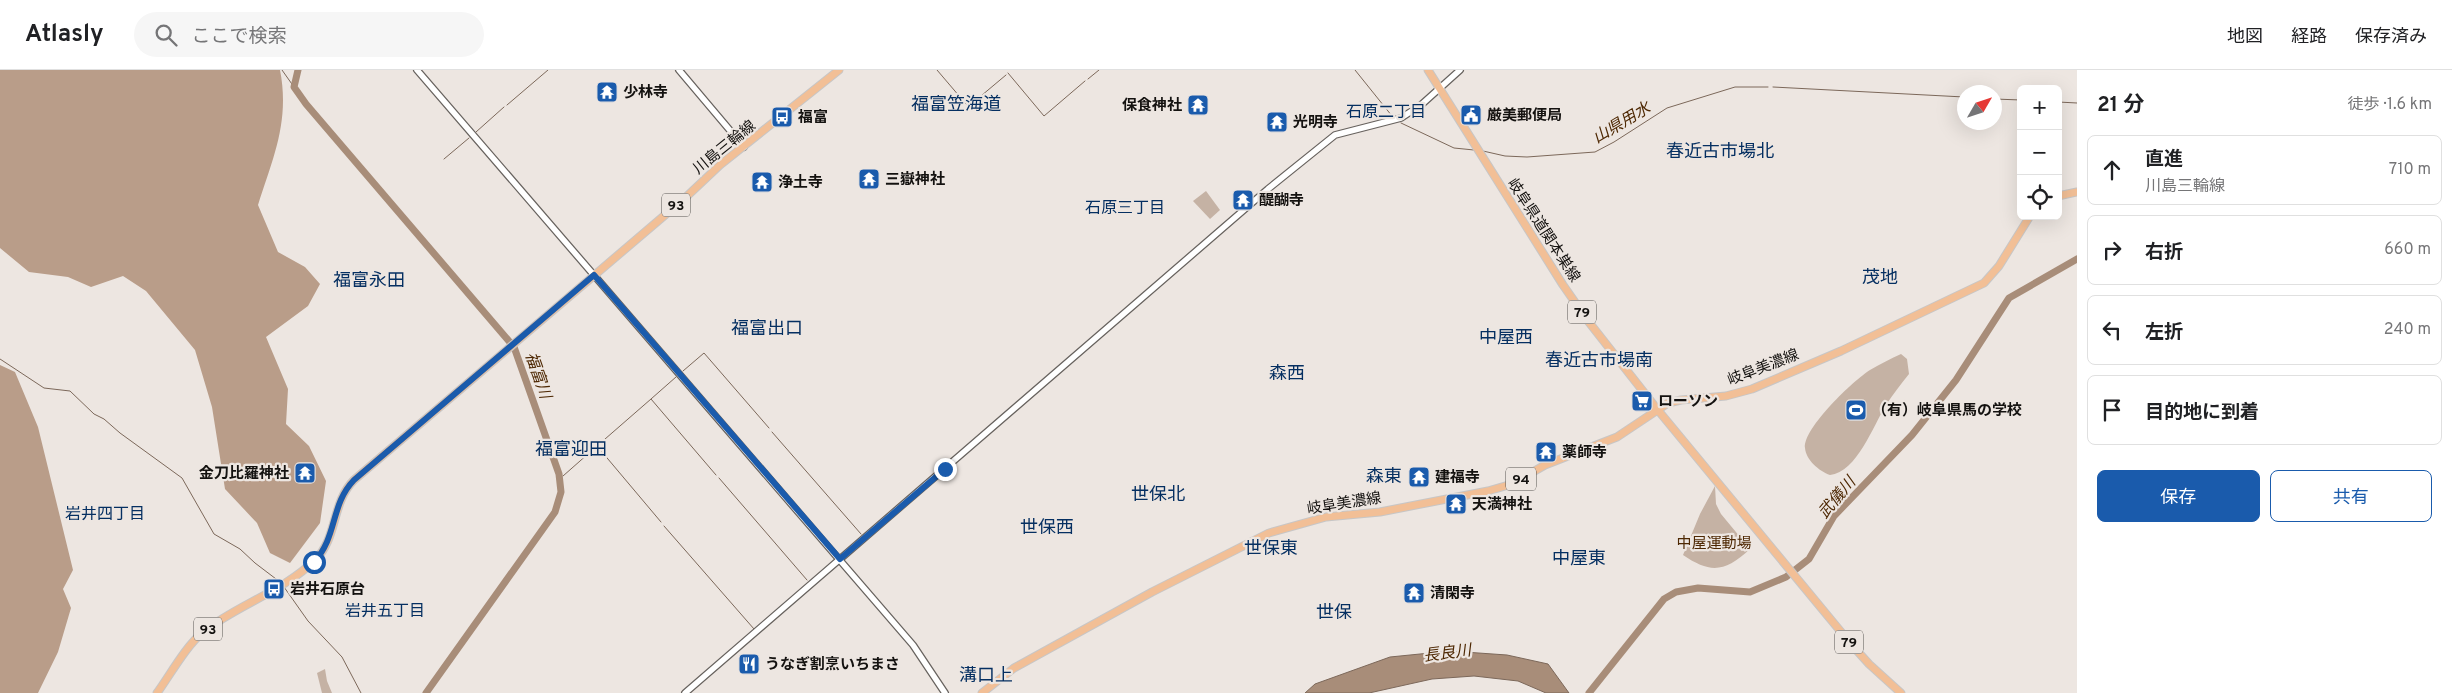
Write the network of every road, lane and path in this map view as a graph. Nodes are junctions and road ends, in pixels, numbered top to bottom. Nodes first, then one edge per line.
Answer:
1 (417, 70) edge
2 (679, 70) edge
3 (839, 70) edge
4 (1428, 70) edge
5 (1460, 70) edge
6 (1440, 89) junction
7 (744, 147) junction
8 (2077, 192) edge
9 (2062, 195) edge
10 (2028, 220) edge
11 (594, 275) junction
12 (1657, 409) junction
13 (840, 559) junction
14 (157, 693) edge
15 (685, 693) edge
16 (945, 693) edge
17 (982, 693) edge
18 (1901, 693) edge

1 - 11 street
2 - 7 street
3 - 7 main road, 川島三輪線 / 93
4 - 6 main road, 岐阜県道関本巣線 / 79
5 - 6 street
6 - 12 main road, 岐阜県道関本巣線 / 79
6 - 13 street
7 - 11 main road, 川島三輪線 / 93
8 - 9 main road
10 - 12 main road, 岐阜美濃線 / 94
11 - 13 street
11 - 14 main road, 川島三輪線 / 93
12 - 17 main road, 岐阜美濃線 / 94
12 - 18 main road, 岐阜県道関本巣線 / 79
13 - 15 street
13 - 16 street

